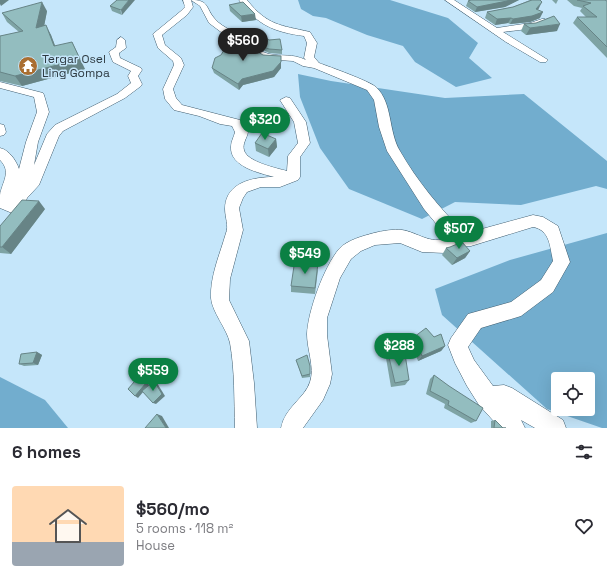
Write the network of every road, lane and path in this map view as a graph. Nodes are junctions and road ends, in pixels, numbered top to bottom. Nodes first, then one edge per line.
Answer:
1 (187, 0) edge
2 (195, 0) edge
3 (243, 0) edge
4 (449, 0) edge
5 (469, 14) junction
6 (488, 14) edge
7 (548, 19) edge
8 (496, 31) junction
9 (121, 40) dead end
10 (532, 46) dead end
11 (522, 47) junction
12 (543, 60) dead end
13 (316, 65) junction
14 (0, 85) edge
15 (286, 100) dead end
16 (0, 128) edge
17 (0, 132) edge
18 (0, 152) edge
19 (293, 177) junction
20 (21, 195) junction
21 (460, 240) junction
22 (488, 397) junction
23 (246, 428) edge
24 (292, 428) edge
25 (514, 428) edge
26 (555, 428) edge

1 - 19 street
2 - 13 street
3 - 13 street
4 - 5 street
5 - 6 street
5 - 8 street
7 - 8 street
8 - 11 street
9 - 20 street
10 - 11 street
11 - 12 street
13 - 21 street
14 - 20 street
15 - 19 street
16 - 17 street
18 - 20 street
19 - 23 street
21 - 22 street
21 - 24 street
22 - 25 street
22 - 26 street

